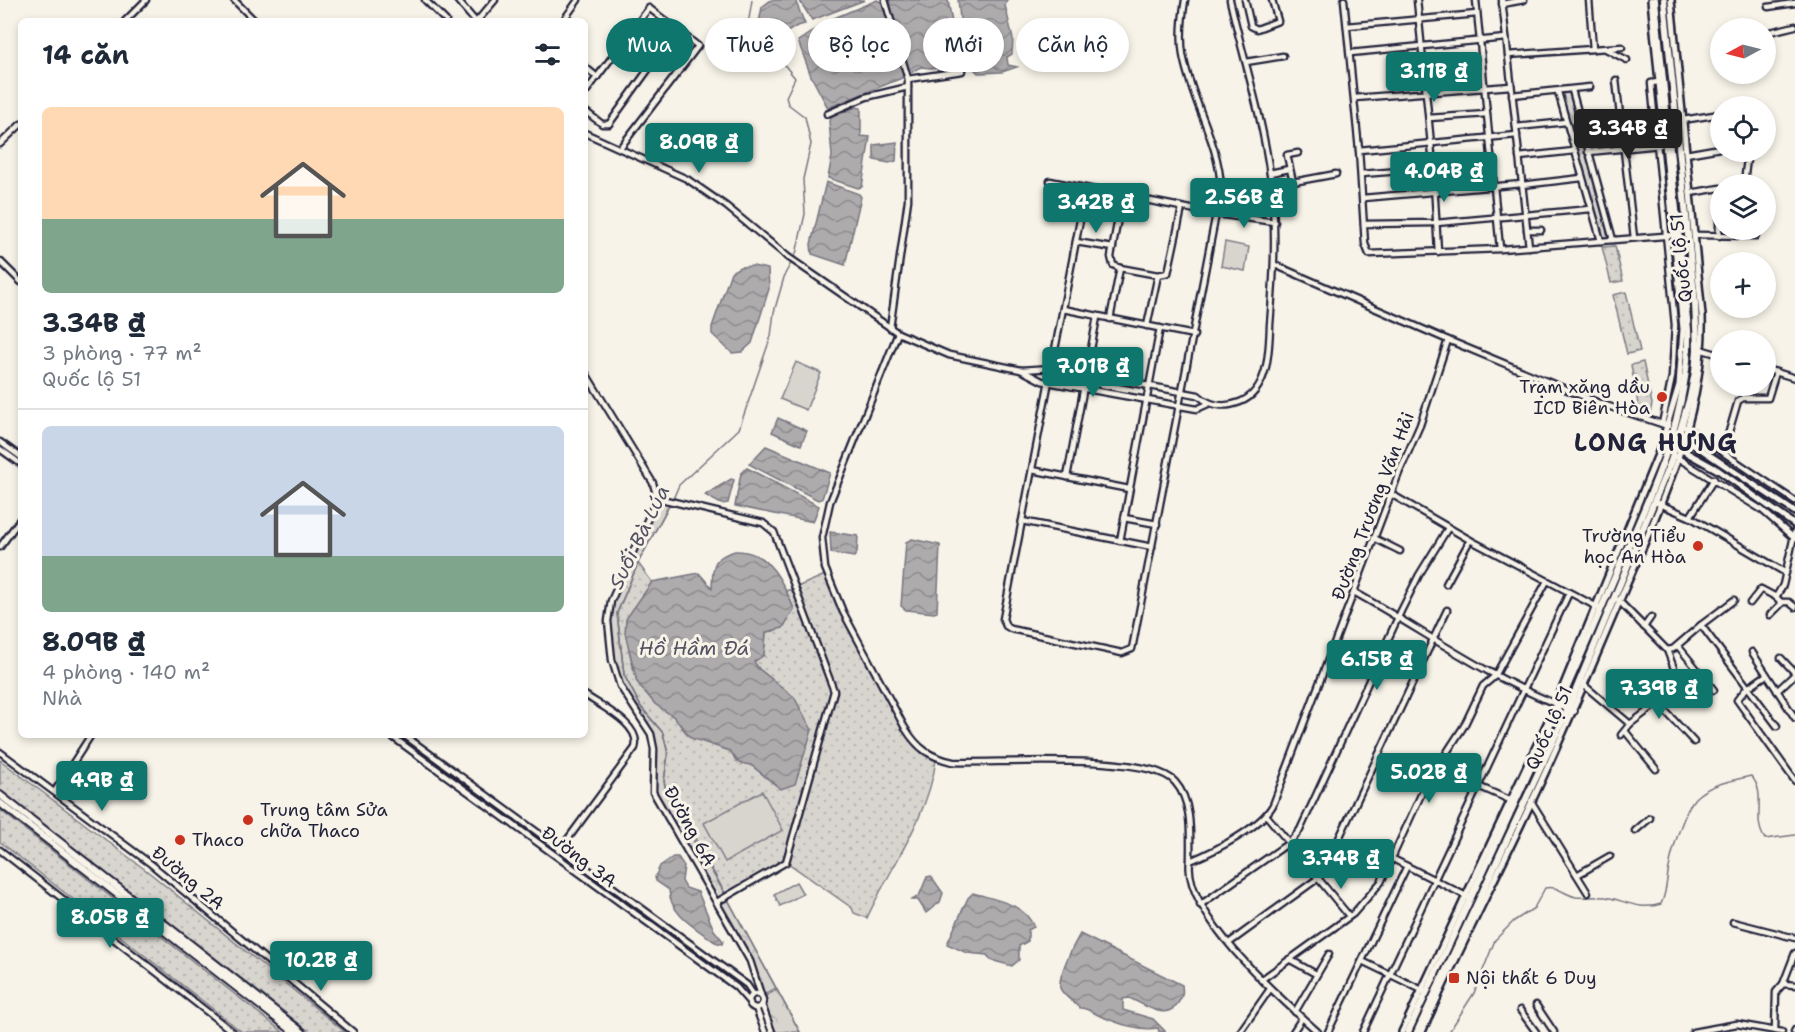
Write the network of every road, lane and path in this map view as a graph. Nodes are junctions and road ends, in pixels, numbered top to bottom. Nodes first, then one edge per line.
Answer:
1 (146, 0) edge
2 (234, 0) edge
3 (425, 0) edge
4 (457, 0) edge
5 (495, 0) edge
6 (578, 0) edge
7 (885, 0) edge
8 (1185, 0) edge
9 (1230, 0) edge
10 (1245, 0) edge
11 (1272, 0) edge
12 (1344, 0) edge
13 (1417, 0) edge
14 (1476, 0) edge
15 (1524, 0) edge
16 (1589, 0) edge
17 (1653, 0) edge
18 (1664, 0) edge
19 (1671, 0) edge
20 (1502, 2) edge
21 (1795, 3) edge
22 (1768, 7) dead end
23 (1477, 14) junction
24 (128, 18) edge
25 (252, 18) edge
26 (443, 18) edge
27 (473, 18) edge
28 (479, 18) edge
29 (565, 18) edge
30 (1419, 19) junction
31 (1347, 26) junction
32 (1795, 27) edge
33 (1776, 31) edge
34 (1506, 38) junction
35 (1480, 40) junction
36 (1421, 46) junction
37 (1622, 47) dead end
38 (1605, 48) junction
39 (1593, 49) junction
40 (1350, 53) junction
41 (1508, 55) junction
42 (1283, 56) dead end
43 (1627, 60) dead end
44 (1246, 62) junction
45 (588, 70) edge
46 (646, 72) edge
47 (955, 72) edge
48 (597, 76) junction
49 (908, 79) junction
50 (1616, 80) dead end
51 (1659, 82) junction
52 (1511, 86) junction
53 (908, 87) junction
54 (1484, 87) junction
55 (1590, 87) dead end
56 (588, 89) edge
57 (1572, 90) junction
58 (1677, 90) junction
59 (1426, 92) junction
60 (1558, 92) junction
61 (1512, 96) junction
62 (1355, 98) junction
63 (588, 113) edge
64 (827, 114) dead end
65 (1487, 114) junction
66 (1710, 116) edge
67 (1429, 118) junction
68 (1683, 120) junction
69 (1566, 122) junction
70 (18, 127) edge
71 (1516, 127) junction
72 (588, 134) edge
73 (1517, 135) junction
74 (1489, 138) junction
75 (1430, 143) junction
76 (0, 144) edge
77 (1657, 145) junction
78 (1666, 145) junction
79 (620, 148) junction
80 (1624, 149) junction
81 (1359, 150) junction
82 (1710, 150) edge
83 (1575, 151) junction
84 (1588, 152) junction
85 (1298, 153) dead end
86 (1686, 154) junction
87 (1519, 157) junction
88 (1492, 164) junction
89 (1433, 168) junction
90 (1289, 169) junction
91 (1270, 173) junction
92 (1336, 174) dead end
93 (1361, 174) junction
94 (1582, 178) junction
95 (1050, 181) dead end
96 (1522, 185) junction
97 (1494, 187) junction
98 (1086, 189) junction
99 (1710, 190) edge
100 (1434, 193) junction
101 (1687, 194) junction
102 (1122, 196) junction
103 (1363, 198) junction
104 (1182, 208) junction
105 (1592, 209) junction
106 (1216, 214) junction
107 (1525, 214) junction
108 (1497, 217) junction
109 (1275, 222) junction
110 (1436, 223) junction
111 (1364, 224) junction
112 (1527, 230) junction
113 (1541, 230) dead end
114 (1677, 234) junction
115 (1667, 235) junction
116 (1694, 236) junction
117 (1710, 236) edge
118 (1634, 238) junction
119 (1613, 240) junction
120 (1601, 241) junction
121 (1076, 242) junction
122 (1529, 247) junction
123 (1113, 248) junction
124 (1500, 249) junction
125 (1438, 252) junction
126 (1693, 252) junction
127 (0, 261) edge
128 (1275, 265) junction
129 (1120, 268) junction
130 (1158, 275) junction
131 (18, 279) edge
132 (1063, 309) junction
133 (1097, 317) junction
134 (1110, 319) junction
135 (1148, 326) junction
136 (890, 328) junction
137 (1160, 328) junction
138 (898, 333) junction
139 (1194, 335) junction
140 (1448, 340) junction
141 (1674, 347) junction
142 (1683, 347) junction
143 (1706, 350) junction
144 (1710, 351) edge
145 (1044, 367) junction
146 (1052, 368) junction
147 (1021, 370) junction
148 (1776, 372) edge
149 (1086, 374) junction
150 (588, 377) edge
151 (1795, 378) edge
152 (1042, 381) junction
153 (1049, 382) junction
154 (1149, 386) junction
155 (1083, 388) junction
156 (1183, 393) junction
157 (1769, 396) edge
158 (1146, 400) junction
159 (1208, 404) junction
160 (1180, 406) junction
161 (1672, 420) junction
162 (1667, 427) junction
163 (1685, 428) junction
164 (1682, 437) junction
165 (1666, 440) junction
166 (0, 442) edge
167 (1678, 448) junction
168 (0, 449) edge
169 (1663, 449) junction
170 (1723, 452) junction
171 (18, 455) edge
172 (1675, 457) junction
173 (18, 462) edge
174 (1032, 470) junction
175 (1067, 477) junction
176 (1714, 479) junction
177 (1129, 489) junction
178 (1391, 494) junction
179 (657, 498) junction
180 (1795, 501) edge
181 (1658, 502) junction
182 (1795, 512) edge
183 (1690, 517) junction
184 (1124, 518) junction
185 (1022, 521) junction
186 (18, 522) edge
187 (1157, 524) junction
188 (1795, 525) edge
189 (1448, 528) junction
190 (1795, 531) edge
191 (1374, 538) junction
192 (1794, 538) edge
193 (1470, 540) junction
194 (1120, 541) junction
195 (0, 547) edge
196 (1152, 547) junction
197 (1400, 551) dead end
198 (1786, 573) junction
199 (1547, 581) junction
200 (1446, 584) dead end
201 (1354, 592) junction
202 (1569, 593) junction
203 (1776, 597) junction
204 (1617, 599) junction
205 (1734, 600) dead end
206 (1782, 602) junction
207 (1750, 603) dead end
208 (1795, 607) edge
209 (1598, 608) junction
210 (1447, 610) dead end
211 (1770, 615) dead end
212 (1398, 617) junction
213 (1652, 617) dead end
214 (1701, 625) junction
215 (1644, 627) junction
216 (1433, 637) junction
217 (1678, 646) junction
218 (1667, 650) junction
219 (1752, 652) dead end
220 (1781, 658) dead end
221 (1795, 674) edge
222 (1495, 676) junction
223 (1765, 676) junction
224 (1585, 686) junction
225 (1659, 686) dead end
226 (1746, 688) junction
227 (1714, 690) dead end
228 (1524, 691) junction
229 (1777, 691) junction
230 (588, 697) edge
231 (1558, 705) junction
232 (1571, 710) junction
233 (1795, 718) edge
234 (1630, 724) junction
235 (1777, 726) dead end
236 (89, 738) edge
237 (394, 738) edge
238 (408, 738) edge
239 (1694, 741) dead end
240 (0, 752) edge
241 (1656, 769) dead end
242 (1795, 781) edge
243 (1478, 786) junction
244 (55, 791) junction
245 (0, 795) edge
246 (1529, 800) junction
247 (1513, 802) junction
248 (0, 803) edge
249 (1267, 816) junction
250 (1650, 818) dead end
251 (1635, 831) dead end
252 (1290, 842) junction
253 (0, 849) edge
254 (560, 850) junction
255 (556, 856) junction
256 (1610, 856) dead end
257 (1393, 859) junction
258 (1190, 861) junction
259 (1407, 866) junction
260 (1577, 875) junction
261 (1317, 879) junction
262 (1434, 879) junction
263 (1588, 893) dead end
264 (1468, 897) junction
265 (719, 901) junction
266 (1200, 905) junction
267 (1349, 916) junction
268 (1733, 922) dead end
269 (1465, 936) junction
270 (1795, 938) edge
271 (1229, 943) junction
272 (1795, 953) edge
273 (1329, 954) dead end
274 (1289, 959) junction
275 (1362, 961) junction
276 (1390, 973) junction
277 (1316, 974) junction
278 (754, 976) junction
279 (1261, 980) junction
280 (745, 984) junction
281 (1783, 984) junction
282 (1795, 984) edge
283 (1270, 989) junction
284 (1424, 991) junction
285 (753, 994) junction
286 (761, 995) junction
287 (750, 1003) junction
288 (762, 1005) junction
289 (1536, 1005) dead end
290 (756, 1008) junction
291 (1520, 1010) dead end
292 (1295, 1012) junction
293 (1302, 1018) junction
294 (1720, 1026) junction
295 (1775, 1030) junction
296 (232, 1032) edge
297 (294, 1032) edge
298 (302, 1032) edge
299 (353, 1032) edge
300 (765, 1032) edge
301 (772, 1032) edge
302 (1240, 1032) edge
303 (1293, 1032) edge
304 (1318, 1032) edge
305 (1328, 1032) edge
306 (1363, 1032) edge
307 (1402, 1032) edge
308 (1408, 1032) edge
309 (1417, 1032) edge
310 (1422, 1032) edge
311 (1536, 1032) edge
312 (1554, 1032) edge
313 (1693, 1032) edge
314 (1719, 1032) edge
315 (1782, 1032) edge

1 - 24 street
2 - 25 street
3 - 26 street
4 - 27 street
5 - 28 street
6 - 29 street
7 - 49 street
8 - 106 street
9 - 44 street
10 - 11 street
12 - 31 street
13 - 30 street
14 - 23 street
15 - 20 street
16 - 39 street
17 - 51 main road, Quốc lộ 51
17 - 114 highway, Quốc lộ 51
18 - 58 highway, Quốc lộ 51
19 - 58 main road, Quốc lộ 51
20 - 34 street
21 - 22 street
23 - 30 street
23 - 35 street
30 - 31 street
30 - 36 street
31 - 40 street
32 - 33 street
34 - 35 street
34 - 41 street
35 - 36 street
35 - 54 street
36 - 40 street
36 - 59 street
37 - 38 street
38 - 39 street
38 - 43 street
39 - 41 street
40 - 62 street
41 - 52 street
42 - 44 street
44 - 91 street
45 - 48 street
46 - 63 street
47 - 49 street
48 - 56 street
48 - 79 street
49 - 53 street
50 - 80 street
51 - 77 street
51 - 78 main road, Quốc lộ 51
52 - 54 street
52 - 61 street
53 - 64 street
53 - 136 street
54 - 59 street
54 - 65 street
55 - 57 street
57 - 60 street
57 - 84 street
58 - 68 main road, Quốc lộ 51
58 - 101 highway, Quốc lộ 51
59 - 62 street
59 - 67 street
60 - 61 street
60 - 69 street
61 - 71 street
62 - 81 street
65 - 67 street
65 - 74 street
66 - 68 street
67 - 75 street
68 - 86 main road, Quốc lộ 51
69 - 71 street
69 - 83 street
70 - 76 street
71 - 73 street
72 - 79 street
73 - 74 street
73 - 87 street
74 - 75 street
74 - 88 street
75 - 81 street
75 - 89 street
77 - 78 street
77 - 80 street
77 - 115 street
78 - 114 main road, Quốc lộ 51
79 - 136 street
80 - 84 street
80 - 118 street
81 - 93 street
82 - 86 street
83 - 87 street
83 - 94 street
84 - 119 street
85 - 90 street
86 - 101 main road, Quốc lộ 51
87 - 96 street
88 - 89 street
88 - 97 street
89 - 93 street
89 - 100 street
90 - 91 street
90 - 92 street
91 - 109 street
93 - 103 street
94 - 96 street
94 - 105 street
95 - 98 street
96 - 97 street
96 - 107 street
97 - 100 street
97 - 108 street
98 - 102 street
98 - 121 street
99 - 101 street
100 - 103 street
100 - 110 street
101 - 116 main road, Quốc lộ 51
101 - 126 highway, Quốc lộ 51
102 - 104 street
102 - 123 street
103 - 111 street
104 - 106 street
104 - 130 street
105 - 107 street
105 - 120 street
106 - 109 street
106 - 139 street
107 - 108 street
107 - 112 street
108 - 110 street
108 - 124 street
109 - 128 street
110 - 111 street
110 - 125 street
111 - 125 street
112 - 113 street
112 - 122 street
114 - 115 street
114 - 142 main road, Quốc lộ 51
114 - 161 highway, Quốc lộ 51
115 - 118 street
115 - 141 street
116 - 117 street
116 - 126 main road, Quốc lộ 51
118 - 119 street
119 - 120 street
120 - 122 street
121 - 123 street
121 - 132 street
122 - 124 street
123 - 129 street
124 - 125 street
126 - 143 main road, Quốc lộ 51
126 - 163 highway, Quốc lộ 51
127 - 131 street
128 - 140 street
128 - 159 street
129 - 130 street
129 - 134 street
130 - 135 street
132 - 133 street
132 - 146 street
133 - 134 street
133 - 149 street
134 - 135 street
135 - 137 street
136 - 138 street
137 - 139 street
137 - 154 street
138 - 147 street
138 - 258 street
139 - 156 street
140 - 162 street
140 - 178 street, Đường Trương Văn Hải
141 - 142 street
141 - 162 street
142 - 161 main road, Quốc lộ 51
143 - 144 street
143 - 163 main road, Quốc lộ 51
145 - 146 street
145 - 147 street
145 - 152 street
146 - 149 street
146 - 153 street
147 - 152 street
148 - 151 street
149 - 154 street
149 - 155 street
150 - 179 street
152 - 153 street
153 - 155 street
153 - 174 street
154 - 156 street
154 - 158 street
155 - 158 street
155 - 175 street
156 - 159 street
156 - 160 street
157 - 170 street
158 - 160 street
158 - 177 street
159 - 160 street
160 - 187 street
161 - 162 highway, Quốc lộ 51
161 - 163 street
162 - 164 main road
162 - 165 highway, Quốc lộ 51
163 - 164 highway, Quốc lộ 51
163 - 170 street
164 - 167 highway, Quốc lộ 51
164 - 182 main road
165 - 167 main road
165 - 169 highway, Quốc lộ 51
166 - 171 street
167 - 172 highway, Quốc lộ 51
167 - 188 main road
168 - 173 street
169 - 172 street
169 - 209 highway, Quốc lộ 51
170 - 180 street
172 - 176 street
172 - 181 highway, Quốc lộ 51
174 - 175 street
174 - 185 street
175 - 177 street
176 - 183 street
176 - 192 street
177 - 184 street
178 - 189 street
178 - 191 street, Đường Trương Văn Hải
179 - 265 street, Đường 6A
179 - 265 street
181 - 183 street
181 - 204 highway, Quốc lộ 51
183 - 198 street
184 - 187 street
184 - 194 street
185 - 194 street
185 - 196 street
186 - 195 street
187 - 196 street
189 - 193 street
189 - 212 street
190 - 192 street
191 - 197 street
191 - 201 street, Đường Trương Văn Hải
192 - 198 street
193 - 199 street
193 - 200 street
194 - 196 street
198 - 203 street
199 - 202 street
199 - 222 street
201 - 212 street
201 - 249 street, Đường Trương Văn Hải
202 - 209 street
202 - 228 street
203 - 206 street
203 - 207 street
204 - 215 street
204 - 224 main road, Quốc lộ 51
204 - 232 highway, Quốc lộ 51
205 - 214 street
206 - 208 street
206 - 211 street
209 - 231 highway, Quốc lộ 51
210 - 216 street
212 - 216 street
212 - 252 street
213 - 215 street
214 - 217 street
214 - 226 street
215 - 218 street
216 - 222 street
216 - 261 street
217 - 218 street
217 - 227 street
218 - 225 street
219 - 223 street
220 - 221 street
221 - 229 street
222 - 228 street
222 - 257 street
223 - 226 street
223 - 229 street
224 - 232 main road, Quốc lộ 51
224 - 234 street
226 - 235 street
226 - 242 street
228 - 231 street
228 - 243 street
229 - 233 street
230 - 254 street
231 - 232 highway
231 - 247 highway, Quốc lộ 51
232 - 246 highway, Quốc lộ 51
234 - 239 street
234 - 241 street
236 - 244 street
237 - 255 street, Đường 3A
238 - 254 street, Đường 3A
240 - 244 street, Đường 2A
243 - 247 street
243 - 262 street
244 - 299 street, Đường 2A
245 - 298 highway
246 - 260 street
246 - 269 highway, Quốc lộ 51
247 - 264 highway, Quốc lộ 51
248 - 297 highway
249 - 252 street
249 - 258 street
250 - 251 street
252 - 261 street
252 - 266 street
253 - 296 street
254 - 255 street
254 - 280 street, Đường 3A
255 - 287 street, Đường 3A
256 - 260 street
257 - 259 street
257 - 267 street
258 - 266 street
259 - 262 street
259 - 275 street
260 - 263 street
261 - 267 street
261 - 271 street
262 - 264 street
262 - 276 street
264 - 284 highway, Quốc lộ 51
265 - 278 street, Đường 6A
266 - 271 street
267 - 274 street
268 - 270 street
269 - 309 highway, Quốc lộ 51
269 - 310 main road, Quốc lộ 51
271 - 279 street
272 - 281 street
273 - 277 street
274 - 277 street
274 - 279 street
275 - 276 street
275 - 305 street
276 - 284 street
276 - 306 street
277 - 292 street
278 - 280 street
278 - 286 street, Đường 6A
279 - 283 street
280 - 285 street, Đường 3A
281 - 282 street
281 - 295 street
283 - 292 street
283 - 302 street
284 - 307 main road, Quốc lộ 51
284 - 308 highway, Quốc lộ 51
285 - 286 street
285 - 287 street
286 - 288 street, Đường 6A
287 - 290 street, Đường 3A
288 - 290 street
288 - 301 street
289 - 312 street
290 - 300 street
291 - 311 street
292 - 293 street
293 - 303 street
293 - 304 street
294 - 295 street
294 - 313 street
294 - 314 street
295 - 315 street

